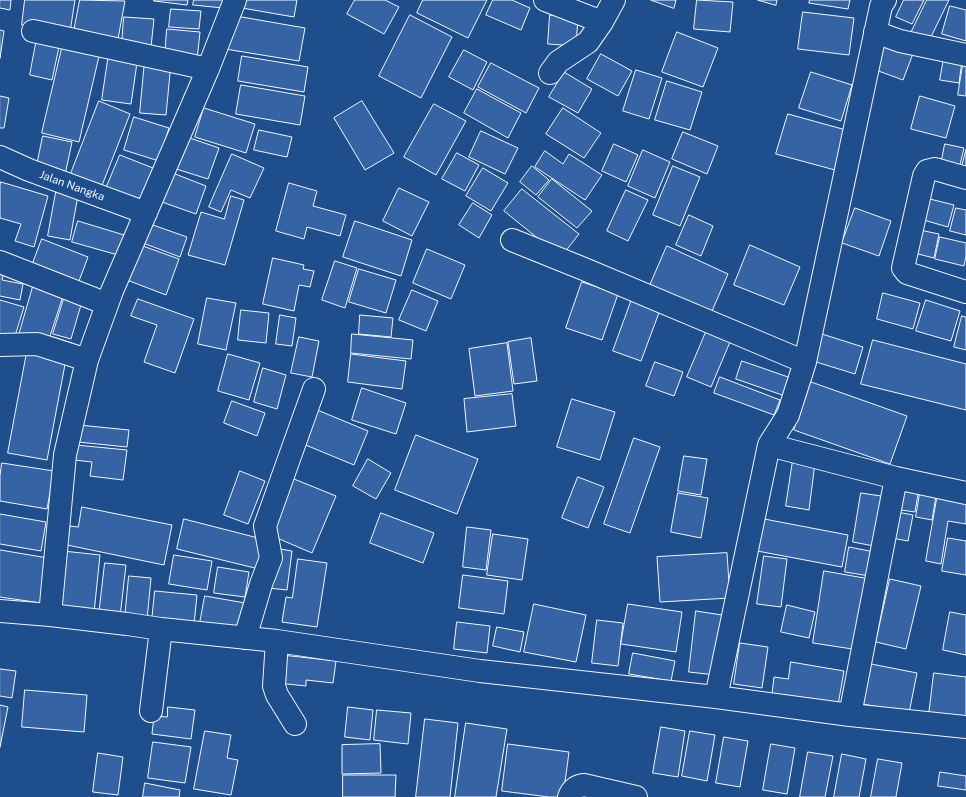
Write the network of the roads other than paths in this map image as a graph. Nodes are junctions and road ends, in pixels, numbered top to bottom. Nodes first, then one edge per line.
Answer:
1 (235, 0) edge
2 (545, 0) edge
3 (614, 0) edge
4 (885, 0) edge
5 (602, 22) junction
6 (33, 31) dead end
7 (876, 32) junction
8 (966, 55) edge
9 (208, 69) junction
10 (550, 73) dead end
11 (0, 157) edge
12 (966, 178) edge
13 (146, 214) junction
14 (512, 240) dead end
15 (0, 262) edge
16 (966, 292) edge
17 (107, 304) junction
18 (0, 345) edge
19 (87, 360) junction
20 (805, 362) junction
21 (314, 389) dead end
22 (769, 445) junction
23 (896, 478) junction
24 (966, 493) edge
25 (0, 611) edge
26 (50, 615) junction
27 (161, 629) junction
28 (245, 638) junction
29 (277, 641) junction
30 (716, 697) junction
31 (150, 712) dead end
32 (850, 715) junction
33 (295, 724) dead end
34 (966, 727) edge
35 (569, 797) edge
36 (636, 797) edge

1 - 9 street
2 - 5 street
3 - 5 street
4 - 7 street
5 - 10 street
6 - 9 street
7 - 8 street
7 - 20 street
9 - 13 street
11 - 13 street, Jalan Nangka
12 - 16 street
13 - 17 street
14 - 20 street
15 - 17 street
17 - 19 street
18 - 19 street
19 - 26 street
20 - 22 street
21 - 28 street
22 - 23 street
22 - 30 street
23 - 24 street
23 - 32 street
25 - 26 street
26 - 27 street
27 - 28 street
27 - 31 street
28 - 29 street
29 - 30 street
29 - 33 street
30 - 32 street
32 - 34 street
35 - 36 street

